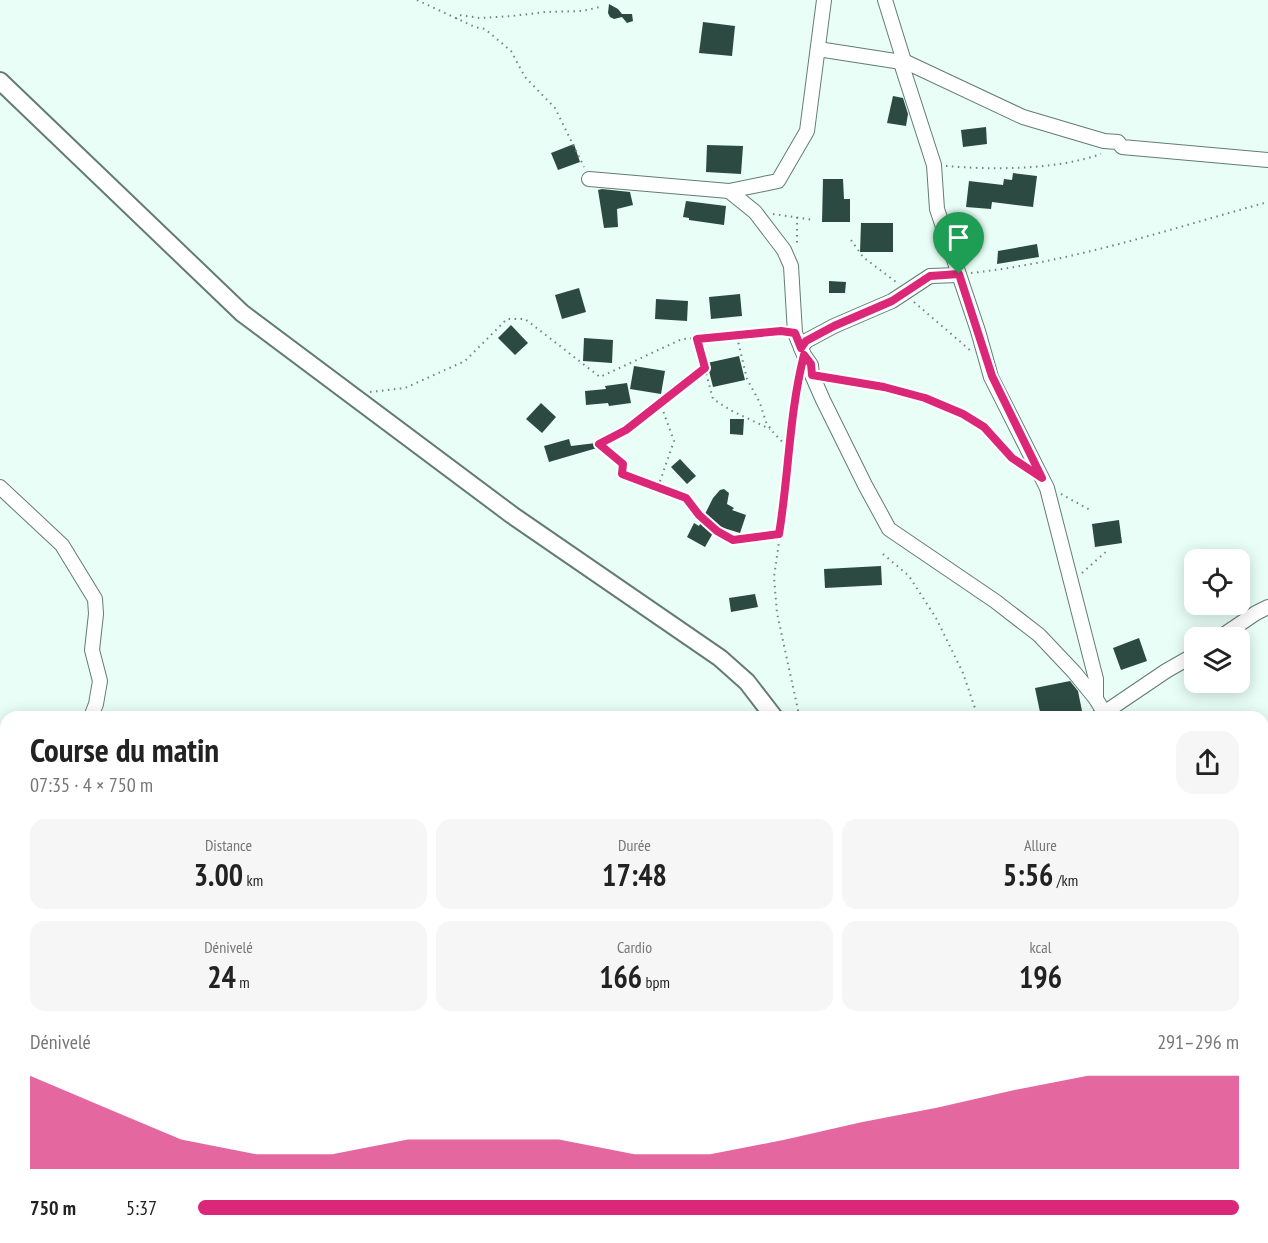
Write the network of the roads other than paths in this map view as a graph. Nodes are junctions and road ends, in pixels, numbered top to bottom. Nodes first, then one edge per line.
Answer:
1 (824, 0) edge
2 (885, 0) edge
3 (818, 49) junction
4 (901, 62) junction
5 (0, 81) edge
6 (1268, 160) edge
7 (589, 179) road end
8 (729, 191) junction
9 (959, 274) junction
10 (802, 351) junction
11 (0, 487) edge
12 (1268, 607) edge
13 (1235, 627) edge
14 (1184, 661) edge
15 (1096, 699) junction
16 (93, 711) edge
17 (769, 711) edge
18 (1101, 711) edge
19 (1110, 711) edge

1 - 3 street
2 - 4 street
3 - 4 street
3 - 8 street
4 - 6 street
4 - 9 street
5 - 17 street
7 - 8 street
8 - 10 street
9 - 10 street
9 - 15 street
10 - 15 street
11 - 16 street
12 - 13 street
14 - 19 street
15 - 18 street

